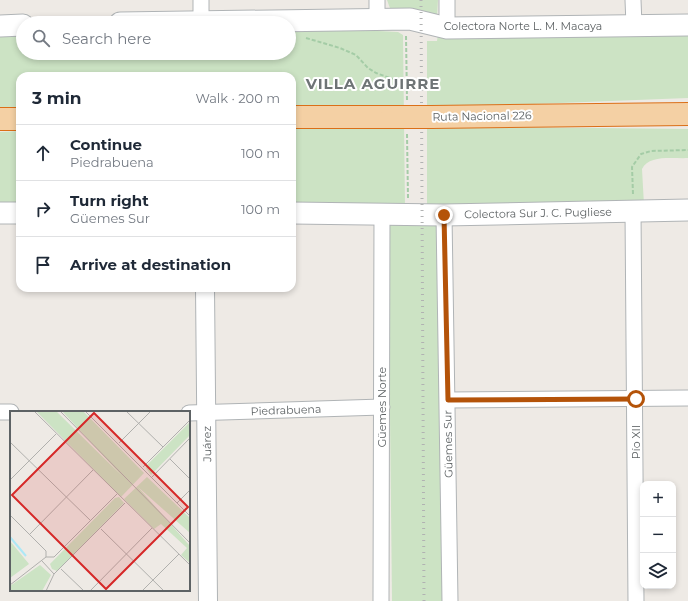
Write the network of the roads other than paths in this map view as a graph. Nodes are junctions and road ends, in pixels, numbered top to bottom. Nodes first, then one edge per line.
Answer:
1 (201, 0) edge
2 (447, 0) edge
3 (634, 0) edge
4 (377, 9) edge
5 (201, 16) edge
6 (274, 16) edge
7 (16, 25) edge
8 (634, 25) junction
9 (688, 25) edge
10 (0, 26) edge
11 (447, 28) junction
12 (683, 113) edge
13 (296, 118) edge
14 (0, 119) edge
15 (16, 119) edge
16 (688, 210) edge
17 (633, 211) junction
18 (296, 212) edge
19 (0, 213) edge
20 (16, 213) edge
21 (382, 214) junction
22 (444, 215) junction
23 (205, 292) edge
24 (688, 398) edge
25 (636, 399) junction
26 (448, 400) junction
27 (382, 407) junction
28 (198, 413) edge
29 (208, 601) edge
30 (382, 601) edge
31 (450, 601) edge
32 (636, 601) edge

1 - 5 street
2 - 11 street
3 - 8 street
4 - 6 main road, Colectora Norte L. M. Macaya
4 - 11 main road, Colectora Norte L. M. Macaya
7 - 10 main road
8 - 9 main road, Colectora Norte L. M. Macaya
8 - 11 main road, Colectora Norte L. M. Macaya
12 - 13 highway, Ruta Nacional 226, bridge
14 - 15 highway
16 - 17 main road, Colectora Sur J. C. Pugliese
17 - 22 main road, Colectora Sur J. C. Pugliese
17 - 25 street, Pío XII
18 - 21 main road, Colectora Sur J. C. Pugliese
19 - 20 main road
21 - 22 main road, Colectora Sur J. C. Pugliese
21 - 27 street, Güemes Norte
22 - 26 street, Güemes Sur
23 - 28 street, Juárez
24 - 25 street
25 - 26 street
25 - 32 street, Pío XII
26 - 31 street, Güemes Sur
27 - 28 street, Piedrabuena
27 - 30 street, Güemes Norte
28 - 29 street, Juárez

